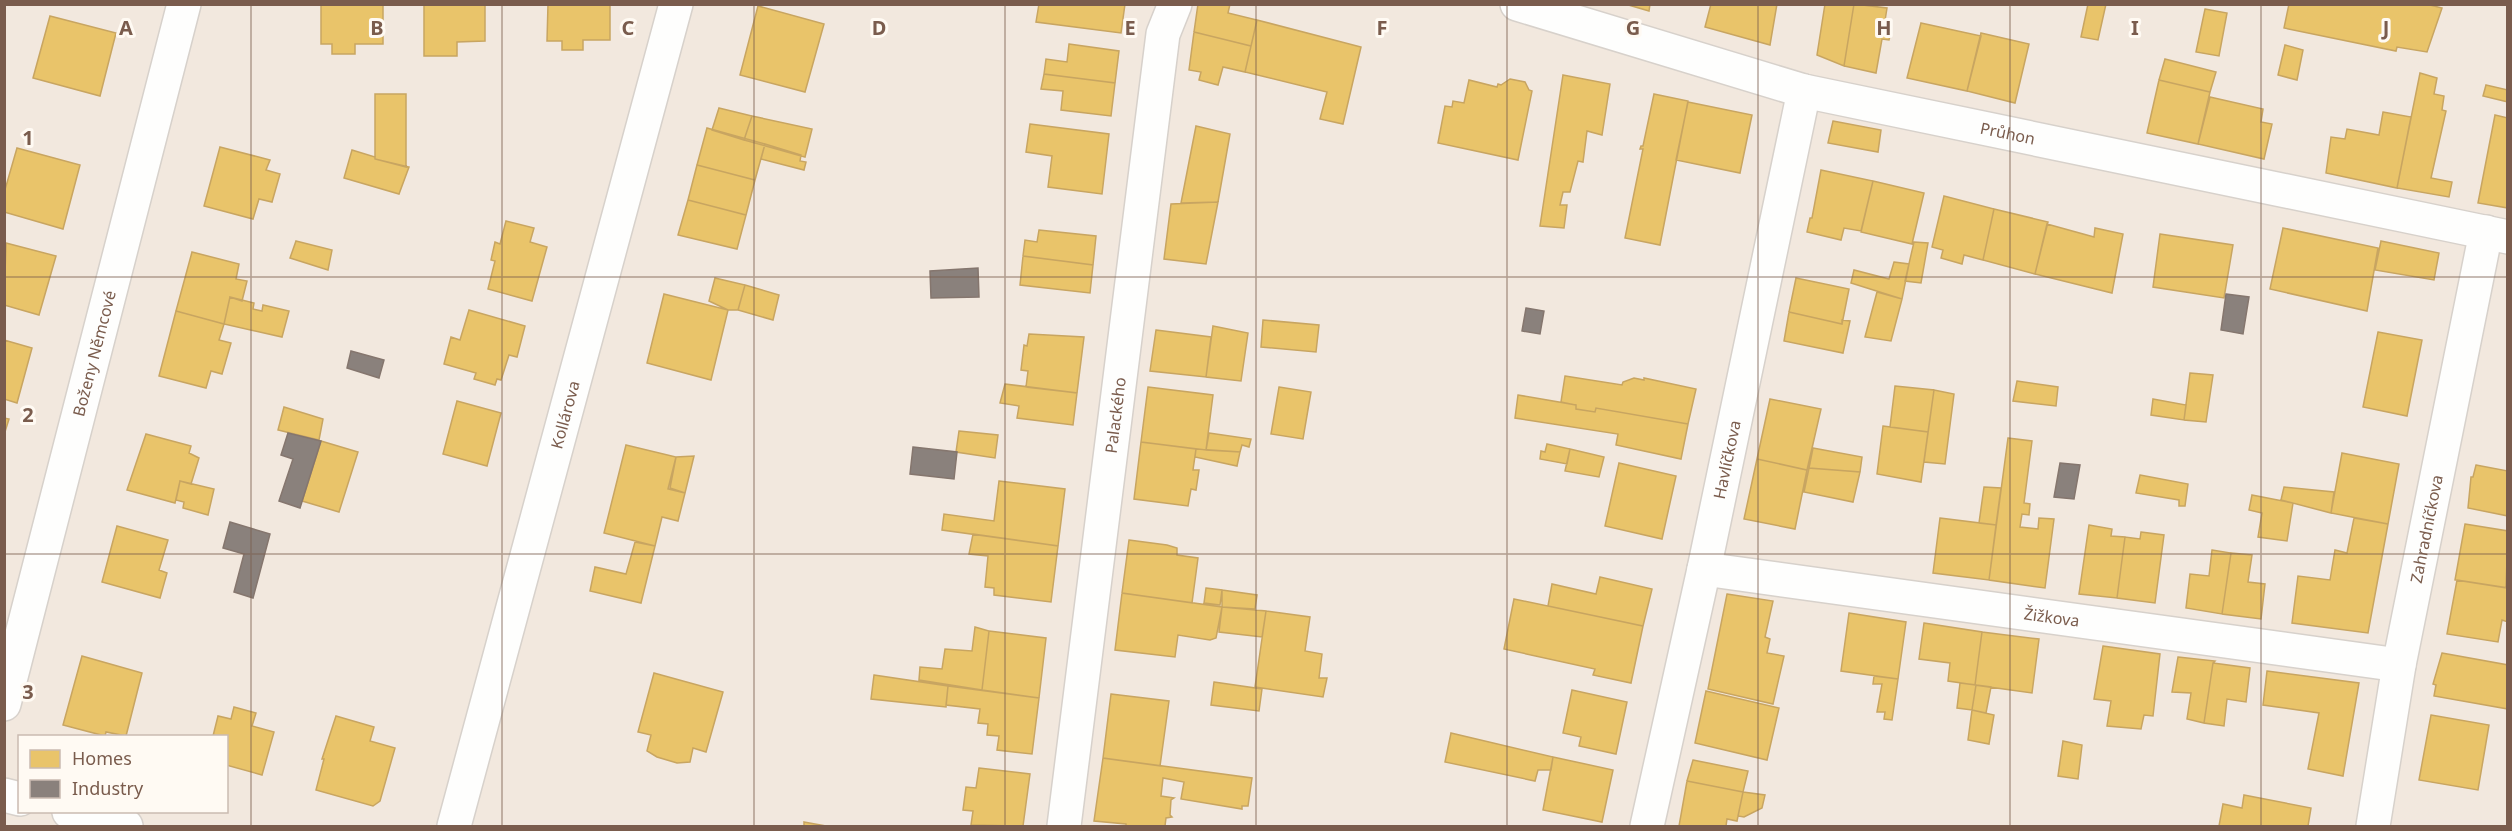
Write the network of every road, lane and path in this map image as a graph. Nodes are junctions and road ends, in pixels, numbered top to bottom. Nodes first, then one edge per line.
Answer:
1 (184, 4) edge
2 (676, 4) edge
3 (1175, 4) edge
4 (1517, 4) edge
5 (1804, 91) junction
6 (2497, 235) edge
7 (1704, 569) junction
8 (2399, 665) junction
9 (4, 704) edge
10 (73, 813) edge
11 (126, 826) edge
12 (454, 826) edge
13 (1064, 826) edge
14 (1647, 826) edge
15 (2373, 826) edge

1 - 9 street, Boženy Němcové
2 - 12 street, Kollárova
3 - 13 street, Palackého
4 - 5 street, Průhon
5 - 6 street, Průhon
5 - 7 street, Havlíčkova
6 - 8 street, Zahradníčkova
7 - 8 street, Žižkova
7 - 14 street, Havlíčkova
8 - 15 street, Zahradníčkova
10 - 11 street

